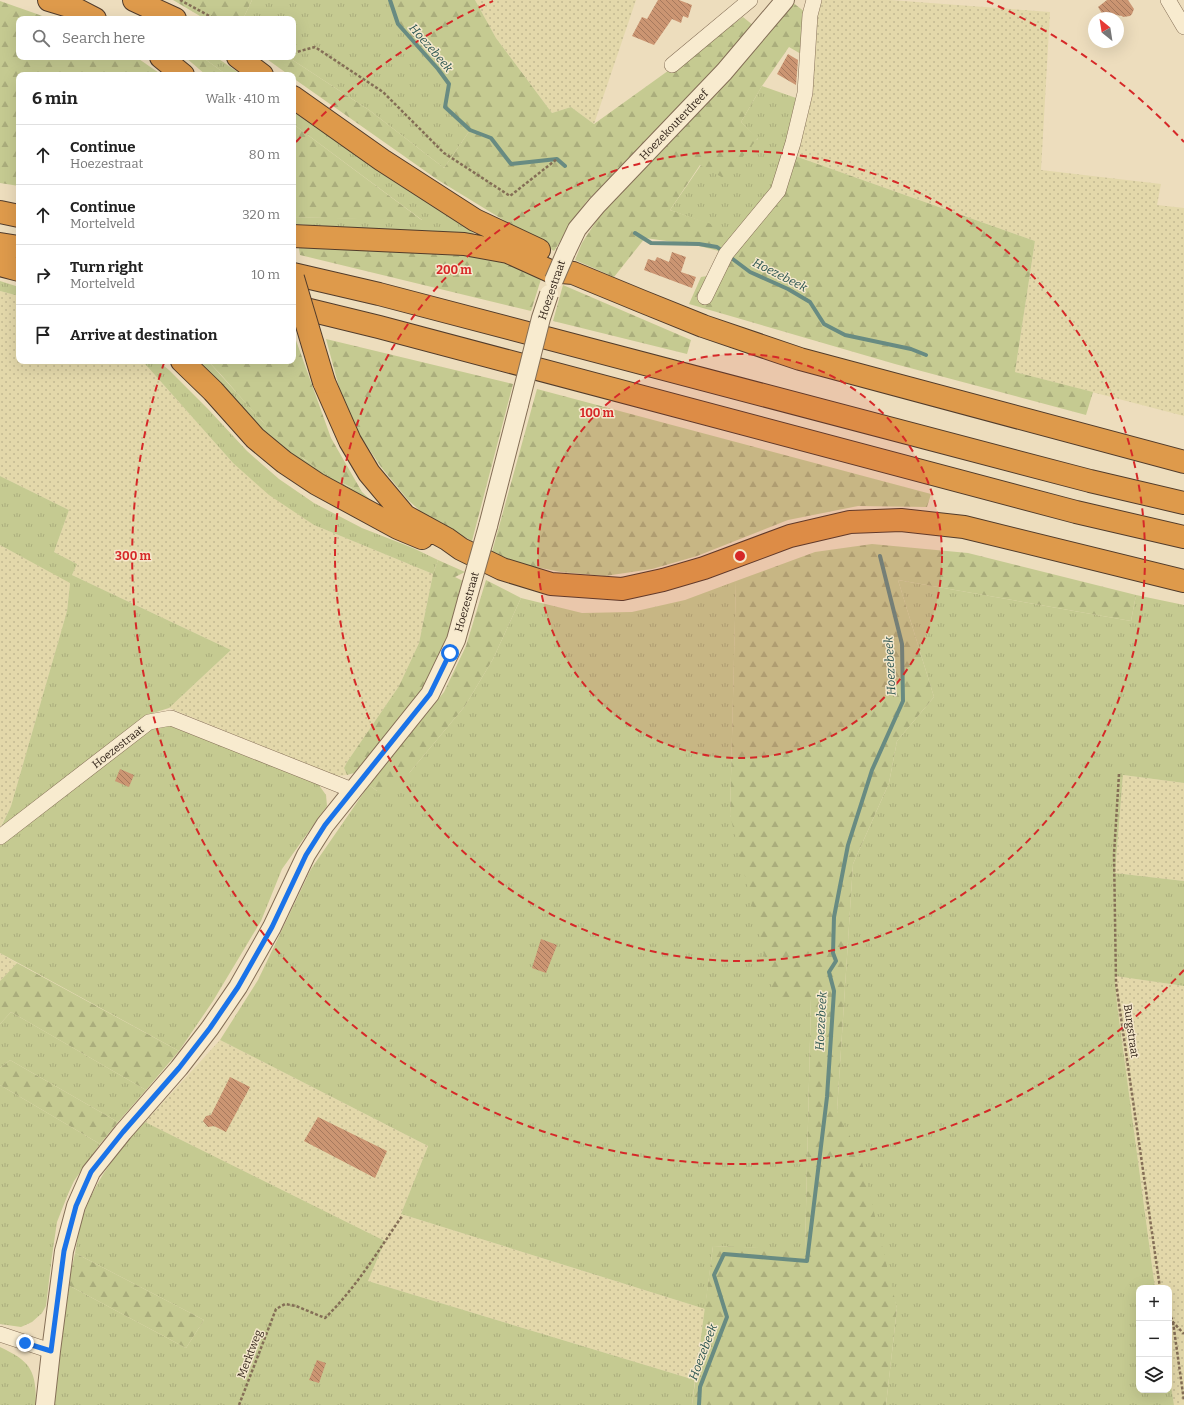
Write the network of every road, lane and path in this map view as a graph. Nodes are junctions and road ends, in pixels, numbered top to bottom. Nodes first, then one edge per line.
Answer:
1 (49, 0) edge
2 (134, 0) edge
3 (180, 0) edge
4 (750, 0) edge
5 (785, 0) edge
6 (814, 0) edge
7 (1168, 0) edge
8 (89, 16) edge
9 (169, 16) edge
10 (209, 16) edge
11 (1184, 27) edge
12 (296, 52) edge
13 (165, 60) edge
14 (242, 60) edge
15 (672, 65) dead end
16 (179, 72) edge
17 (258, 72) edge
18 (296, 99) edge
19 (557, 159) dead end
20 (0, 212) edge
21 (16, 215) edge
22 (296, 236) edge
23 (0, 244) edge
24 (16, 247) edge
25 (566, 252) joint
26 (0, 265) edge
27 (16, 269) edge
28 (296, 275) edge
29 (559, 282) junction
30 (296, 288) edge
31 (705, 296) dead end
32 (296, 307) edge
33 (185, 364) edge
34 (1184, 462) edge
35 (1184, 503) edge
36 (1184, 537) edge
37 (461, 549) junction
38 (1184, 581) edge
39 (1119, 774) dead end
40 (352, 790) junction
41 (0, 837) edge
42 (402, 1216) dead end
43 (1160, 1285) edge
44 (1173, 1322) joint
45 (0, 1334) edge
46 (1184, 1334) edge
47 (51, 1351) junction
48 (1184, 1402) edge
49 (45, 1405) edge
50 (239, 1405) edge

1 - 8 highway
2 - 9 highway
3 - 10 path
4 - 15 street
5 - 25 street, Hoezekouterdreef
6 - 31 street
7 - 11 street
12 - 19 path
13 - 16 highway
14 - 17 highway
18 - 29 highway
20 - 21 highway
22 - 29 highway
23 - 24 highway
25 - 29 street, Hoezestraat, bridge
26 - 27 highway
28 - 35 highway
29 - 34 highway
29 - 40 street, Hoezestraat, bridge
30 - 37 highway, bridge
32 - 36 highway
33 - 37 highway
37 - 38 highway
39 - 43 path, Burgstraat
40 - 41 street, Hoezestraat
40 - 47 street
42 - 50 path, Merktweg
44 - 46 path
44 - 48 path
45 - 47 street
47 - 49 street

